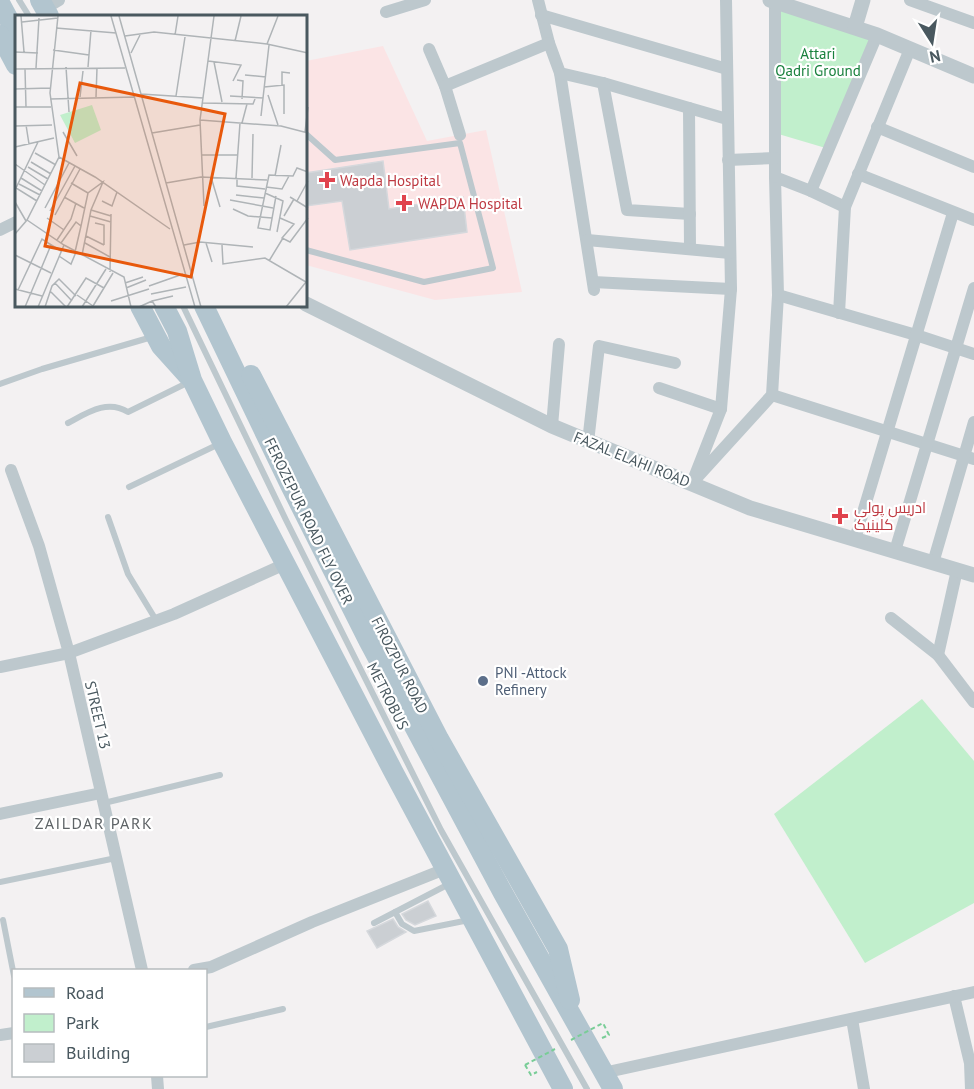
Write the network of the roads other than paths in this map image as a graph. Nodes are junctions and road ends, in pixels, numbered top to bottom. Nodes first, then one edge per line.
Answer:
1 (20, 0) edge
2 (425, 0) edge
3 (538, 0) edge
4 (726, 0) edge
5 (863, 0) edge
6 (910, 0) edge
7 (772, 1) edge
8 (0, 3) edge
9 (941, 5) edge
10 (386, 12) dead end
11 (28, 15) edge
12 (541, 15) junction
13 (974, 23) edge
14 (855, 27) junction
15 (877, 35) junction
16 (6, 41) edge
17 (549, 43) junction
18 (429, 49) dead end
19 (910, 49) junction
20 (15, 63) edge
21 (727, 69) junction
22 (560, 73) junction
23 (974, 76) edge
24 (603, 83) junction
25 (445, 86) junction
26 (689, 108) junction
27 (727, 119) junction
28 (877, 127) junction
29 (460, 135) dead end
30 (308, 136) edge
31 (775, 158) junction
32 (728, 159) junction
33 (974, 168) edge
34 (858, 174) junction
35 (775, 177) junction
36 (811, 191) junction
37 (845, 207) junction
38 (952, 213) junction
39 (690, 214) junction
40 (974, 220) edge
41 (15, 222) edge
42 (0, 230) edge
43 (586, 240) junction
44 (690, 249) junction
45 (308, 251) edge
46 (730, 253) junction
47 (974, 288) edge
48 (731, 289) junction
49 (778, 295) junction
50 (308, 305) edge
51 (141, 308) edge
52 (165, 308) edge
53 (184, 308) edge
54 (205, 308) edge
55 (217, 308) edge
56 (839, 313) junction
57 (916, 335) junction
58 (155, 336) junction
59 (559, 344) dead end
60 (955, 348) junction
61 (974, 354) edge
62 (675, 363) dead end
63 (192, 380) junction
64 (0, 384) edge
65 (659, 388) dead end
66 (772, 395) junction
67 (721, 409) junction
68 (974, 422) edge
69 (68, 423) dead end
70 (552, 426) junction
71 (887, 431) junction
72 (222, 442) junction
73 (588, 442) junction
74 (926, 444) junction
75 (969, 457) edge
76 (11, 470) dead end
77 (692, 483) junction
78 (129, 487) dead end
79 (108, 517) dead end
80 (855, 539) junction
81 (895, 551) junction
82 (933, 563) junction
83 (285, 564) junction
84 (957, 570) junction
85 (974, 575) edge
86 (891, 618) dead end
87 (156, 621) junction
88 (69, 653) junction
89 (938, 655) junction
90 (1, 663) edge
91 (974, 702) edge
92 (220, 775) dead end
93 (102, 798) junction
94 (0, 814) edge
95 (116, 858) junction
96 (449, 876) junction
97 (0, 882) edge
98 (503, 893) joint
99 (395, 912) junction
100 (3, 920) dead end
101 (472, 920) junction
102 (374, 923) dead end
103 (13, 969) edge
104 (142, 969) edge
105 (200, 969) edge
106 (974, 992) edge
107 (954, 996) junction
108 (283, 1009) dead end
109 (852, 1019) junction
110 (576, 1025) junction
111 (207, 1027) edge
112 (608, 1081) edge
113 (563, 1089) edge
114 (587, 1089) edge
115 (864, 1089) edge
116 (971, 1089) edge

1 - 11 lane
2 - 10 street
3 - 12 street
4 - 21 street
5 - 14 street
6 - 9 street
7 - 14 street
7 - 31 street
8 - 16 main road
9 - 13 street
12 - 17 street
12 - 21 street
14 - 15 street
15 - 19 street
15 - 36 street
16 - 20 main road
17 - 22 street
17 - 25 street
18 - 25 street
19 - 23 street
19 - 28 street
21 - 27 street
22 - 24 street
22 - 43 street
24 - 26 street
24 - 39 street
25 - 29 street
26 - 27 street
26 - 39 street
27 - 32 street
28 - 33 street
28 - 34 street
30 - 45 lane
31 - 32 street
31 - 35 street
32 - 46 street
34 - 37 street
34 - 38 street
35 - 36 street
35 - 49 street
36 - 37 street
37 - 56 street
38 - 40 street
38 - 57 street
39 - 44 street
41 - 42 street
43 - 44 street
43 - 48 street
44 - 46 street
46 - 48 street
47 - 60 street
48 - 67 street
49 - 56 street
49 - 66 street
50 - 70 street, FAZAL ELAHI ROAD
51 - 58 main road
52 - 63 main road
53 - 114 lane, METROBUS, bridge
54 - 98 main road, FEROZEPUR ROAD FLY OVER
55 - 110 main road, FIROZPUR ROAD
56 - 57 street
57 - 60 street
57 - 71 street
58 - 63 main road
58 - 64 lane
59 - 70 street
60 - 61 street
60 - 74 street
62 - 73 street
63 - 69 lane
63 - 72 main road
65 - 67 street
66 - 71 street
66 - 77 street
67 - 77 street
68 - 75 street
70 - 73 street, FAZAL ELAHI ROAD
71 - 74 street
71 - 80 street
72 - 78 lane
72 - 83 main road
73 - 77 street, FAZAL ELAHI ROAD
74 - 75 street
74 - 81 street
75 - 82 street
76 - 88 street, STREET 13
77 - 80 street, FAZAL ELAHI ROAD
79 - 87 lane
80 - 81 street, FAZAL ELAHI ROAD
81 - 82 street, FAZAL ELAHI ROAD
82 - 84 street, FAZAL ELAHI ROAD
83 - 87 street
83 - 96 main road
84 - 85 street, FAZAL ELAHI ROAD
84 - 89 street
86 - 89 street
87 - 88 street
88 - 90 street
88 - 93 street, STREET 13
89 - 91 street
92 - 93 lane
93 - 94 street
93 - 95 street, STREET 13
95 - 97 lane
95 - 104 street, STREET 13
96 - 99 lane
96 - 101 main road
96 - 105 street
98 - 110 main road, FIROZPUR ROAD
99 - 101 lane
99 - 102 lane
100 - 103 lane
101 - 113 main road
106 - 107 street
107 - 109 street
107 - 116 street
108 - 111 lane
109 - 112 street
109 - 115 street
110 - 112 main road, FIROZPUR ROAD

